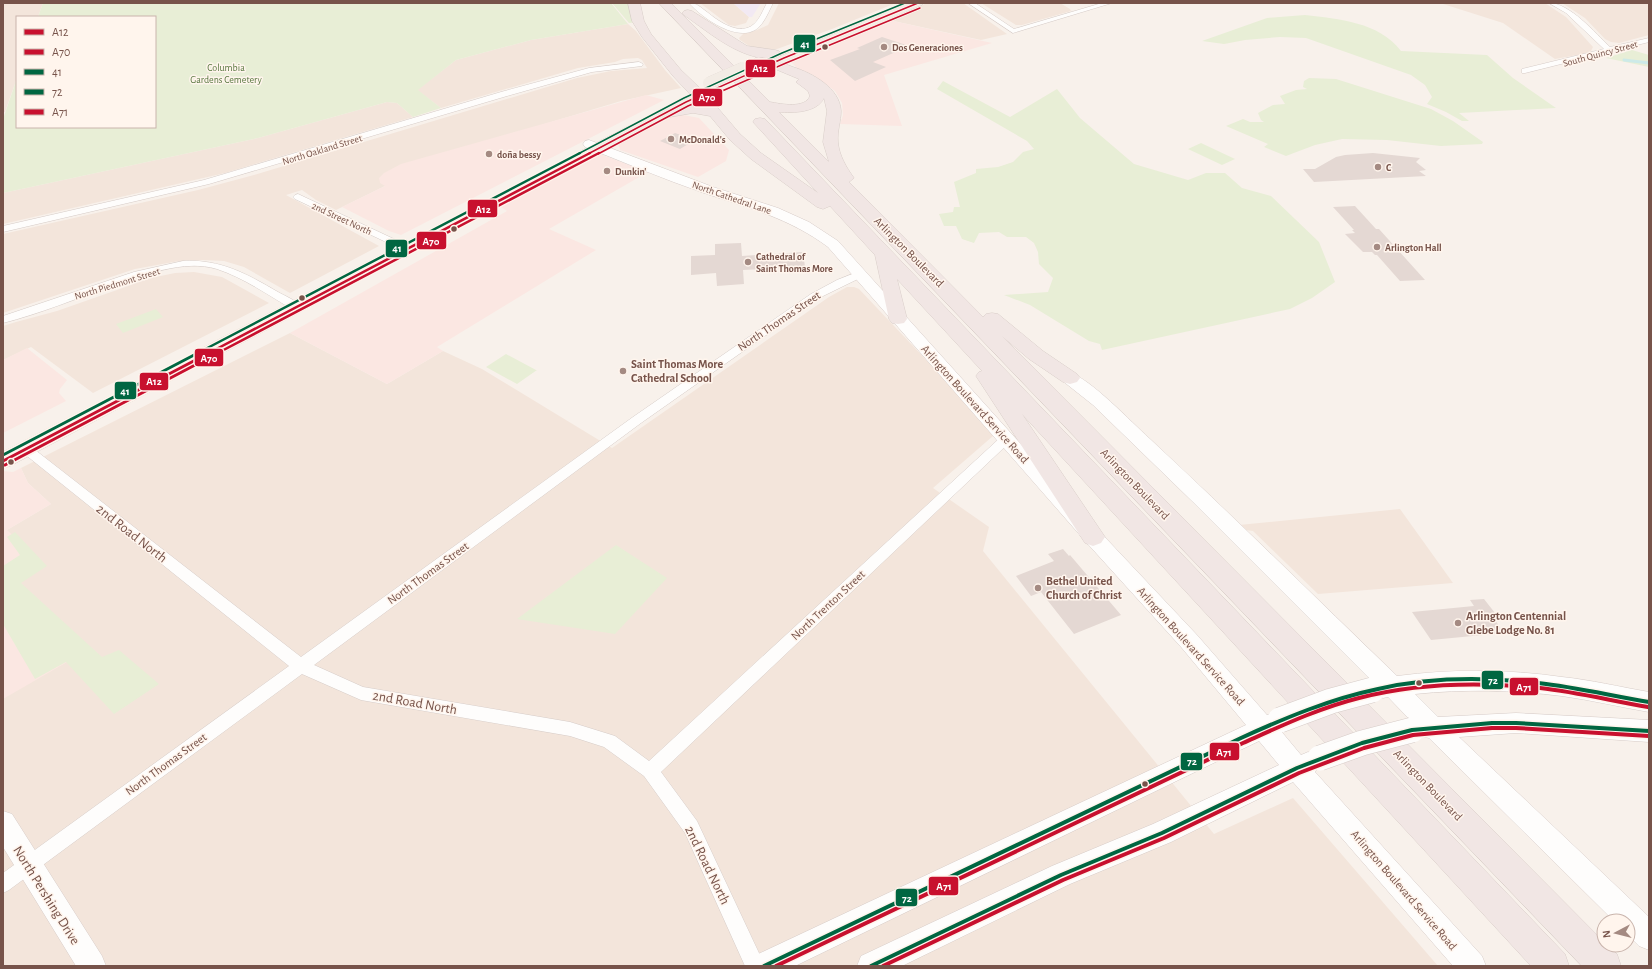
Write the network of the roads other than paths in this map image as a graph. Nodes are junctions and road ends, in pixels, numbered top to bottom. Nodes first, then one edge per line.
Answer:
1 (634, 3) edge
2 (674, 3) edge
3 (692, 3) edge
4 (770, 3) edge
5 (903, 3) edge
6 (918, 3) edge
7 (971, 3) edge
8 (1109, 3) edge
9 (1552, 3) edge
10 (660, 6) edge
11 (1075, 7) dead end
12 (1082, 11) junction
13 (877, 18) junction
14 (1649, 40) edge
15 (692, 50) dead end
16 (1609, 50) junction
17 (768, 61) junction
18 (639, 64) dead end
19 (708, 67) dead end
20 (1525, 71) dead end
21 (696, 93) junction
22 (735, 96) dead end
23 (764, 105) junction
24 (714, 113) junction
25 (752, 113) dead end
26 (664, 114) junction
27 (594, 146) junction
28 (298, 197) dead end
29 (875, 220) junction
30 (3, 229) edge
31 (860, 230) junction
32 (403, 246) junction
33 (882, 254) junction
34 (923, 266) junction
35 (860, 274) junction
36 (291, 304) junction
37 (898, 319) junction
38 (3, 320) edge
39 (963, 337) junction
40 (1070, 378) joint
41 (1006, 439) junction
42 (3, 448) edge
43 (26, 449) junction
44 (3, 461) edge
45 (1093, 538) junction
46 (301, 666) junction
47 (1382, 688) junction
48 (1649, 702) edge
49 (1272, 724) junction
50 (1422, 728) junction
51 (1649, 731) edge
52 (1309, 763) junction
53 (650, 771) junction
54 (3, 823) edge
55 (29, 865) junction
56 (3, 884) edge
57 (1649, 936) edge
58 (92, 966) edge
59 (755, 966) edge
60 (764, 966) edge
61 (871, 966) edge
62 (1472, 966) edge
63 (1553, 966) edge
64 (1605, 966) edge

1 - 21 highway
2 - 17 highway
3 - 4 street
5 - 13 main road
6 - 13 main road
7 - 12 street
8 - 12 street
9 - 16 street
10 - 15 highway, Arlington Boulevard
10 - 23 highway, Arlington Boulevard
11 - 12 street
13 - 17 main road
14 - 16 street, South Quincy Street
16 - 20 street, South Quincy Street
17 - 21 main road
17 - 23 highway
17 - 29 highway
18 - 30 street, North Oakland Street
19 - 22 highway
21 - 24 highway
21 - 26 main road
21 - 27 main road
23 - 29 highway, Arlington Boulevard
24 - 26 highway
24 - 31 highway
25 - 31 highway, Arlington Boulevard
26 - 27 main road
27 - 32 main road
27 - 35 main road, North Cathedral Lane
28 - 32 street, 2nd Street North
29 - 34 highway, Arlington Boulevard
31 - 33 highway, Arlington Boulevard
32 - 36 main road
33 - 37 highway
33 - 39 highway, Arlington Boulevard
34 - 40 highway
34 - 64 highway, Arlington Boulevard
35 - 37 main road, Arlington Boulevard Service Road
35 - 46 street, North Thomas Street
36 - 38 street, North Piedmont Street
36 - 42 main road
36 - 43 main road
37 - 41 main road, Arlington Boulevard Service Road
39 - 45 highway
39 - 63 highway, Arlington Boulevard
40 - 47 main road
41 - 45 main road, Arlington Boulevard Service Road
41 - 53 street, North Trenton Street
43 - 44 main road
43 - 46 street, 2nd Road North
45 - 49 main road, Arlington Boulevard Service Road
46 - 53 street, 2nd Road North
46 - 55 street, North Thomas Street
47 - 48 main road
47 - 49 main road, bridge
47 - 50 main road
49 - 52 main road, Arlington Boulevard Service Road
49 - 60 main road
50 - 51 main road
50 - 52 main road, bridge
50 - 57 main road
52 - 61 main road
52 - 62 main road, Arlington Boulevard Service Road
53 - 59 street, 2nd Road North
54 - 55 main road, North Pershing Drive
55 - 56 street, North Thomas Street
55 - 58 main road, North Pershing Drive

